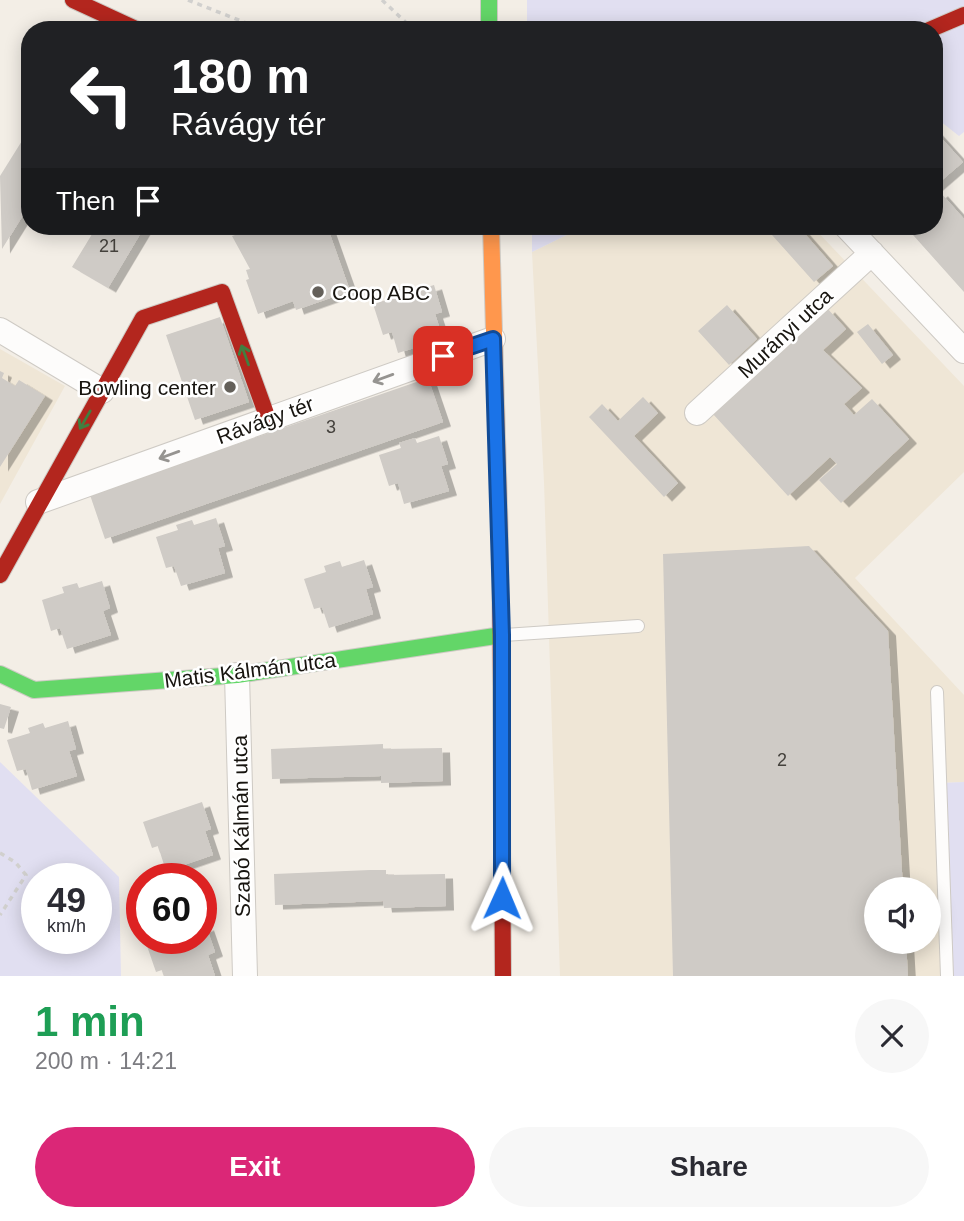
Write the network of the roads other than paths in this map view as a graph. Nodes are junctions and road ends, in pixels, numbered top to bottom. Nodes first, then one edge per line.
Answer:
1 (73, 0) edge
2 (489, 0) edge
3 (964, 15) edge
4 (118, 21) edge
5 (489, 21) edge
6 (943, 24) edge
7 (491, 235) edge
8 (855, 235) edge
9 (872, 253) junction
10 (0, 330) edge
11 (493, 339) junction
12 (964, 351) edge
13 (102, 391) junction
14 (697, 414) dead end
15 (268, 419) junction
16 (38, 502) junction
17 (0, 575) edge
18 (638, 625) dead end
19 (502, 635) junction
20 (0, 674) edge
21 (237, 675) junction
22 (937, 692) dead end
23 (501, 924) junction
24 (245, 976) edge
25 (486, 976) edge
26 (503, 976) edge
27 (515, 976) edge
28 (947, 976) edge

1 - 4 street
2 - 5 street
3 - 6 street
7 - 11 street
8 - 9 street
9 - 12 street
9 - 14 street, Murányi utca
10 - 13 street
11 -> 15 street, Rávágy tér
11 - 19 street
15 -> 13 street
13 -> 16 street
15 -> 16 street, Rávágy tér
16 - 17 street
18 - 19 lane
19 - 21 street, Matis Kálmán utca
19 - 23 street
20 - 21 street, Matis Kálmán utca
21 - 24 street, Szabó Kálmán utca
22 - 28 lane
23 - 25 street
23 - 26 street
23 - 27 street

